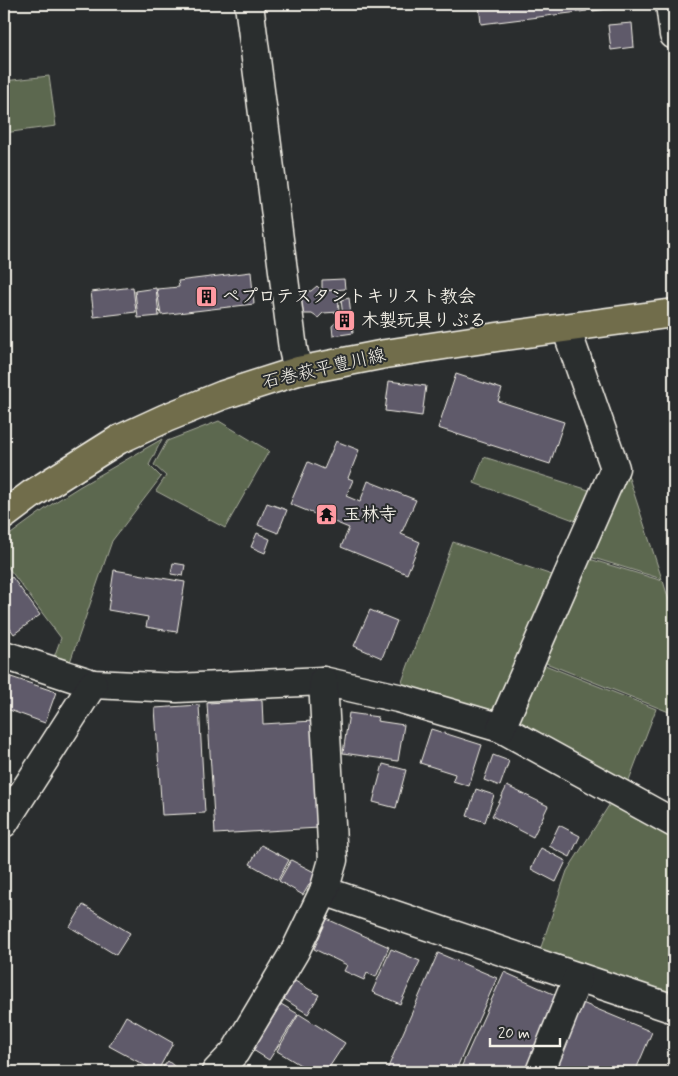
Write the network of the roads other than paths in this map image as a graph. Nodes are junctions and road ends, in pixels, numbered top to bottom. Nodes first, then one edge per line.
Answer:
1 (249, 4) edge
2 (670, 4) edge
3 (674, 35) edge
4 (674, 313) edge
5 (566, 328) junction
6 (298, 371) junction
7 (4, 515) edge
8 (4, 654) edge
9 (323, 681) junction
10 (93, 684) junction
11 (501, 728) junction
12 (4, 823) edge
13 (674, 823) edge
14 (324, 891) junction
15 (578, 978) junction
16 (674, 1009) edge
17 (216, 1072) edge
18 (540, 1072) edge

1 - 6 street
2 - 3 street
4 - 5 main road, 石巻萩平豊川線
5 - 6 main road, 石巻萩平豊川線
5 - 11 street
6 - 7 main road, 石巻萩平豊川線
8 - 10 street
9 - 10 street
9 - 11 street
9 - 14 street
10 - 12 street
11 - 13 street
14 - 15 street
14 - 17 street
15 - 16 street
15 - 18 street

